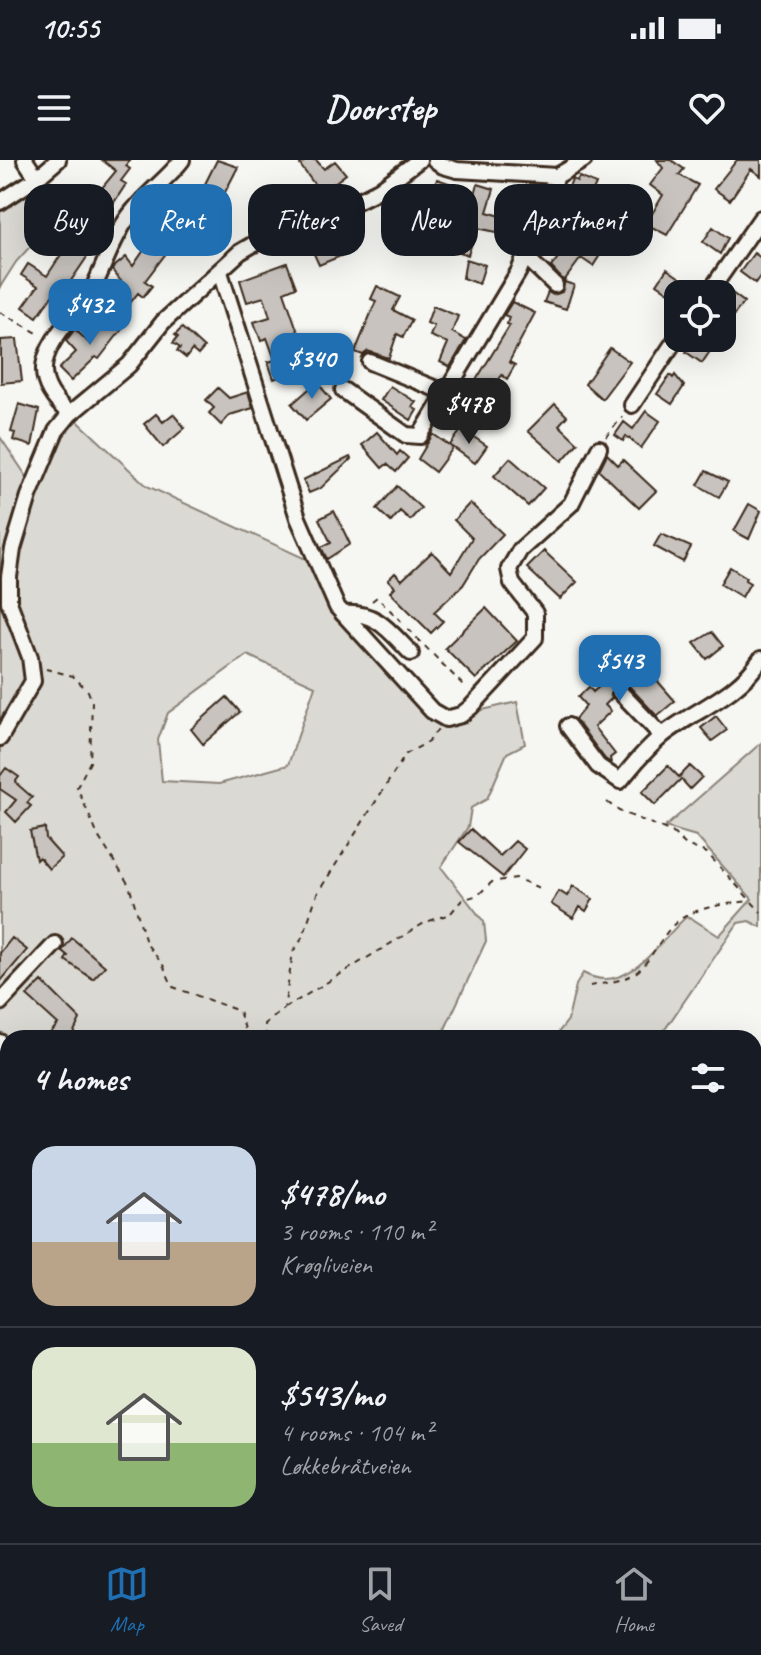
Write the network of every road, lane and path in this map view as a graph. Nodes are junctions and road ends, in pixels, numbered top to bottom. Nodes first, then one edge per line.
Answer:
1 (25, 160) edge
2 (58, 160) edge
3 (182, 160) edge
4 (419, 160) edge
5 (435, 160) edge
6 (584, 160) edge
7 (557, 176) junction
8 (37, 178) junction
9 (0, 202) edge
10 (761, 218) edge
11 (526, 257) junction
12 (220, 272) junction
13 (718, 280) edge
14 (555, 285) dead end
15 (0, 312) edge
16 (53, 341) junction
17 (667, 352) edge
18 (370, 362) dead end
19 (343, 390) dead end
20 (446, 393) junction
21 (632, 405) joint
22 (70, 414) junction
23 (599, 448) joint
24 (343, 614) junction
25 (411, 653) dead end
26 (761, 659) edge
27 (33, 669) junction
28 (620, 692) dead end
29 (446, 719) junction
30 (568, 726) dead end
31 (662, 736) junction
32 (0, 738) edge
33 (607, 802) dead end
34 (539, 888) dead end
35 (750, 901) junction
36 (761, 912) edge
37 (55, 944) dead end
38 (590, 986) dead end
39 (0, 1003) edge
40 (284, 1009) junction
41 (245, 1030) edge
42 (265, 1030) edge

1 - 8 street
2 - 8 street
3 - 16 street
4 - 12 street
5 - 7 street
6 - 7 street
7 - 11 street
8 - 9 street
10 - 13 street
11 - 14 street
11 - 20 street
12 - 22 street
12 - 24 street
15 - 16 path
16 - 22 street
17 - 21 street
18 - 20 street
19 - 20 street
21 - 23 path
22 - 27 street
23 - 29 street
24 - 25 street
24 - 29 street
26 - 31 street
27 - 32 street
27 - 41 path
28 - 31 street
29 - 40 path
30 - 31 street
33 - 35 path
34 - 40 path
35 - 36 path
35 - 38 path
37 - 39 street
40 - 42 path

